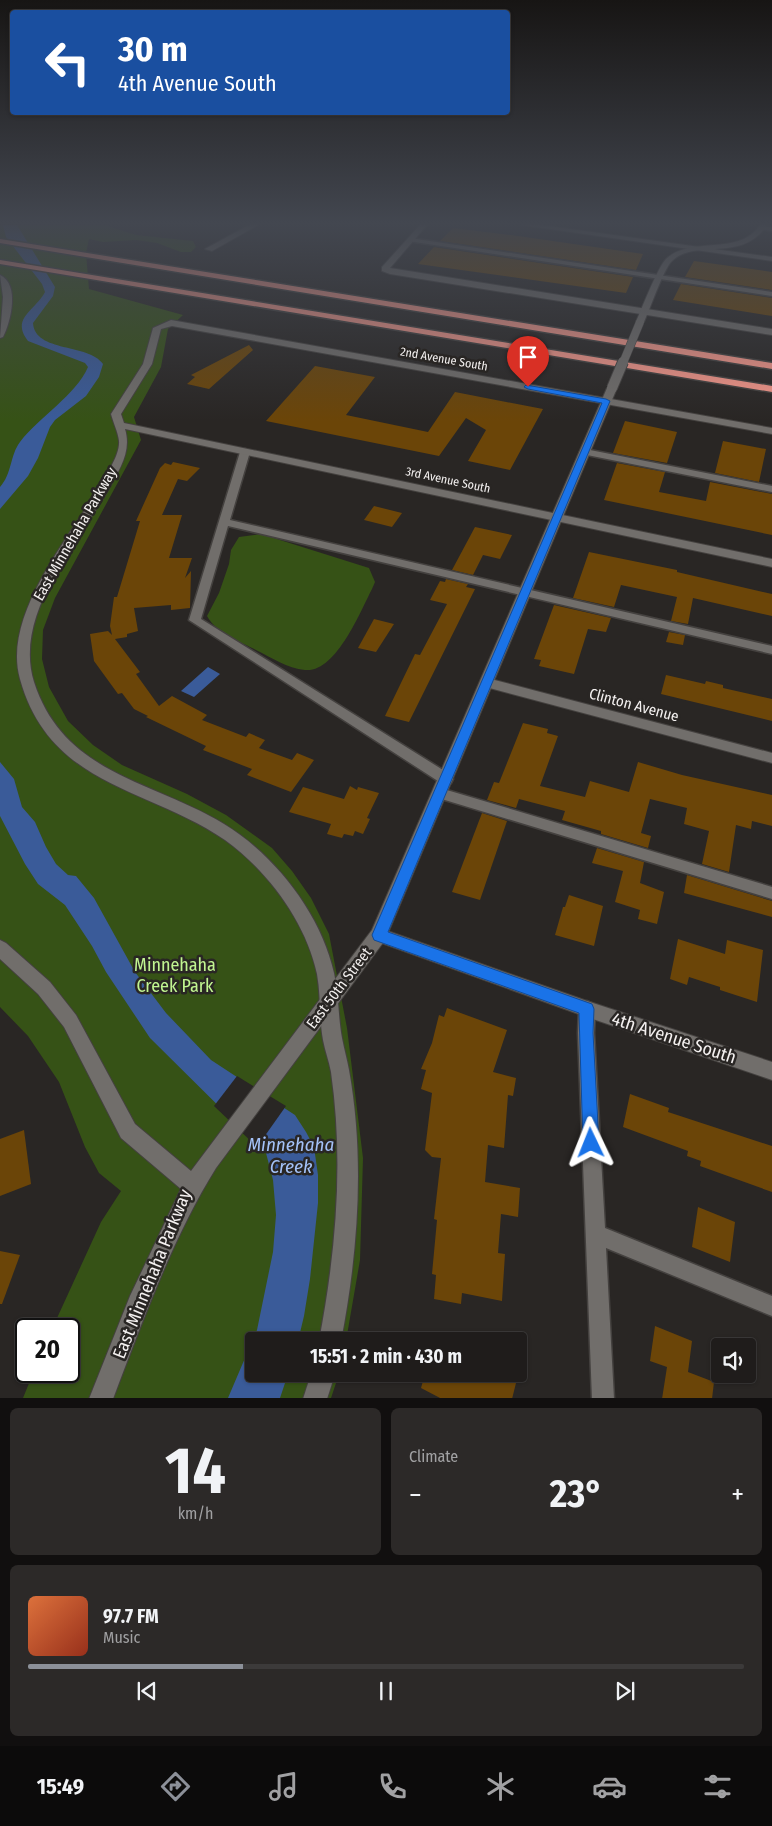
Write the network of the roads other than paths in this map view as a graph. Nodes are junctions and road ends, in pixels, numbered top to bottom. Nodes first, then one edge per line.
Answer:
1 (6, 290) edge
2 (161, 290) edge
3 (300, 290) edge
4 (506, 290) edge
5 (654, 290) edge
6 (747, 290) edge
7 (772, 294) edge
8 (644, 312) junction
9 (171, 323) joint
10 (772, 332) edge
11 (0, 335) edge
12 (772, 366) edge
13 (772, 389) edge
14 (606, 401) junction
15 (118, 425) junction
16 (772, 431) edge
17 (245, 452) junction
18 (584, 452) junction
19 (772, 489) edge
20 (558, 517) junction
21 (224, 522) junction
22 (772, 563) edge
23 (525, 592) junction
24 (772, 650) edge
25 (487, 683) junction
26 (772, 758) edge
27 (446, 779) junction
28 (440, 793) junction
29 (772, 893) edge
30 (379, 935) junction
31 (0, 948) edge
32 (328, 1001) junction
33 (587, 1009) junction
34 (772, 1071) edge
35 (223, 1143) joint
36 (193, 1186) junction
37 (595, 1234) junction
38 (772, 1306) edge
39 (332, 1332) edge
40 (321, 1382) edge
41 (101, 1398) edge
42 (316, 1398) edge
43 (604, 1398) edge

1 - 11 street
2 - 13 highway
3 - 12 highway
4 - 8 street
5 - 8 street, East 50th Street
6 - 7 lane
8 - 10 street
8 - 14 street, East 50th Street, bridge
9 - 14 street, 2nd Avenue South
9 - 15 street, East Minnehaha Parkway
14 - 16 street, 2nd Avenue South
14 - 18 street, East 50th Street
15 - 17 street, 3rd Avenue South
15 - 32 street, East Minnehaha Parkway
17 - 20 street, 3rd Avenue South
17 - 21 lane
18 - 19 lane
18 - 20 street, East 50th Street
20 - 22 street, 3rd Avenue South
20 - 23 street, East 50th Street
21 - 23 lane
21 - 27 lane
23 - 24 lane
23 - 25 street, East 50th Street
25 - 26 street, Clinton Avenue
25 - 27 street, East 50th Street
27 - 28 street, East 50th Street
28 - 29 lane
28 - 30 street, East 50th Street
30 - 32 street, East 50th Street
30 - 33 street, 4th Avenue South
31 - 36 street, East Minnehaha Parkway
32 - 35 street, East 50th Street
32 - 39 street, East Minnehaha Parkway
33 - 34 street, 4th Avenue South
33 - 37 lane
35 - 36 street, East 50th Street
36 - 41 street, East Minnehaha Parkway
37 - 38 lane
37 - 43 lane
40 - 42 street

